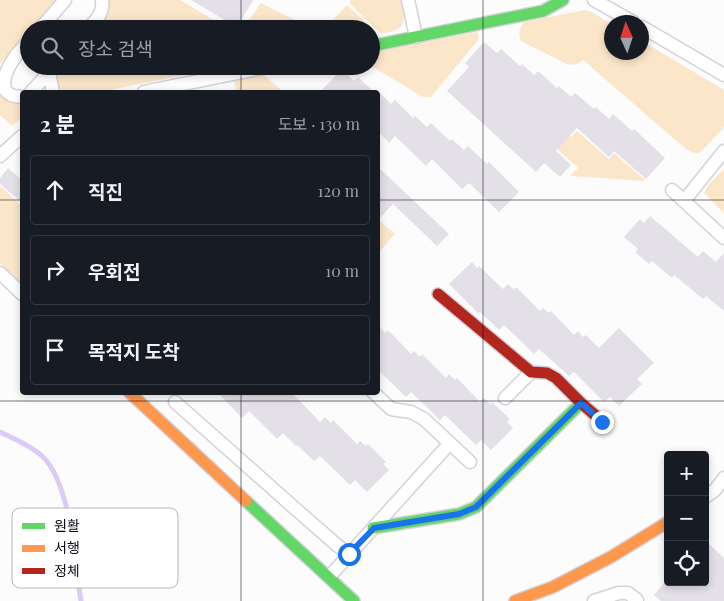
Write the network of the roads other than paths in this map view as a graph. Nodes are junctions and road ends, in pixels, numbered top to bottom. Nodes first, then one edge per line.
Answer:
1 (65, 0) edge
2 (102, 0) edge
3 (408, 0) edge
4 (563, 0) edge
5 (594, 0) edge
6 (621, 15) edge
7 (48, 20) edge
8 (95, 20) edge
9 (649, 32) edge
10 (416, 37) junction
11 (380, 44) edge
12 (20, 51) edge
13 (47, 75) edge
14 (52, 75) edge
15 (228, 75) edge
16 (724, 75) edge
17 (33, 90) edge
18 (53, 90) edge
19 (154, 90) edge
20 (20, 97) edge
21 (20, 138) edge
22 (724, 151) edge
23 (0, 156) edge
24 (672, 190) dead end
25 (684, 201) junction
26 (724, 238) edge
27 (0, 273) edge
28 (20, 292) edge
29 (438, 294) dead end
30 (531, 372) junction
31 (132, 395) edge
32 (377, 395) edge
33 (505, 398) dead end
34 (175, 402) dead end
35 (581, 403) junction
36 (602, 422) dead end
37 (450, 442) junction
38 (470, 462) dead end
39 (724, 478) edge
40 (706, 496) edge
41 (664, 524) edge
42 (374, 528) junction
43 (349, 554) junction
44 (329, 577) junction
45 (637, 600) edge
46 (354, 601) edge
47 (515, 601) edge
48 (594, 601) edge

1 - 7 street
2 - 8 street
3 - 10 street
4 - 10 street
5 - 6 street
9 - 16 street
10 - 11 street
12 - 20 street
13 - 17 street
14 - 18 street
15 - 19 street
21 - 23 street
22 - 25 street
24 - 25 street
25 - 26 street
27 - 28 street
29 - 30 street
30 - 33 street
30 - 35 street
31 - 44 street
32 - 37 street
34 - 43 street
35 - 36 street
35 - 42 street
37 - 38 street
37 - 42 street
39 - 40 street
41 - 47 street
42 - 43 street
43 - 44 street
44 - 46 street
45 - 48 street

